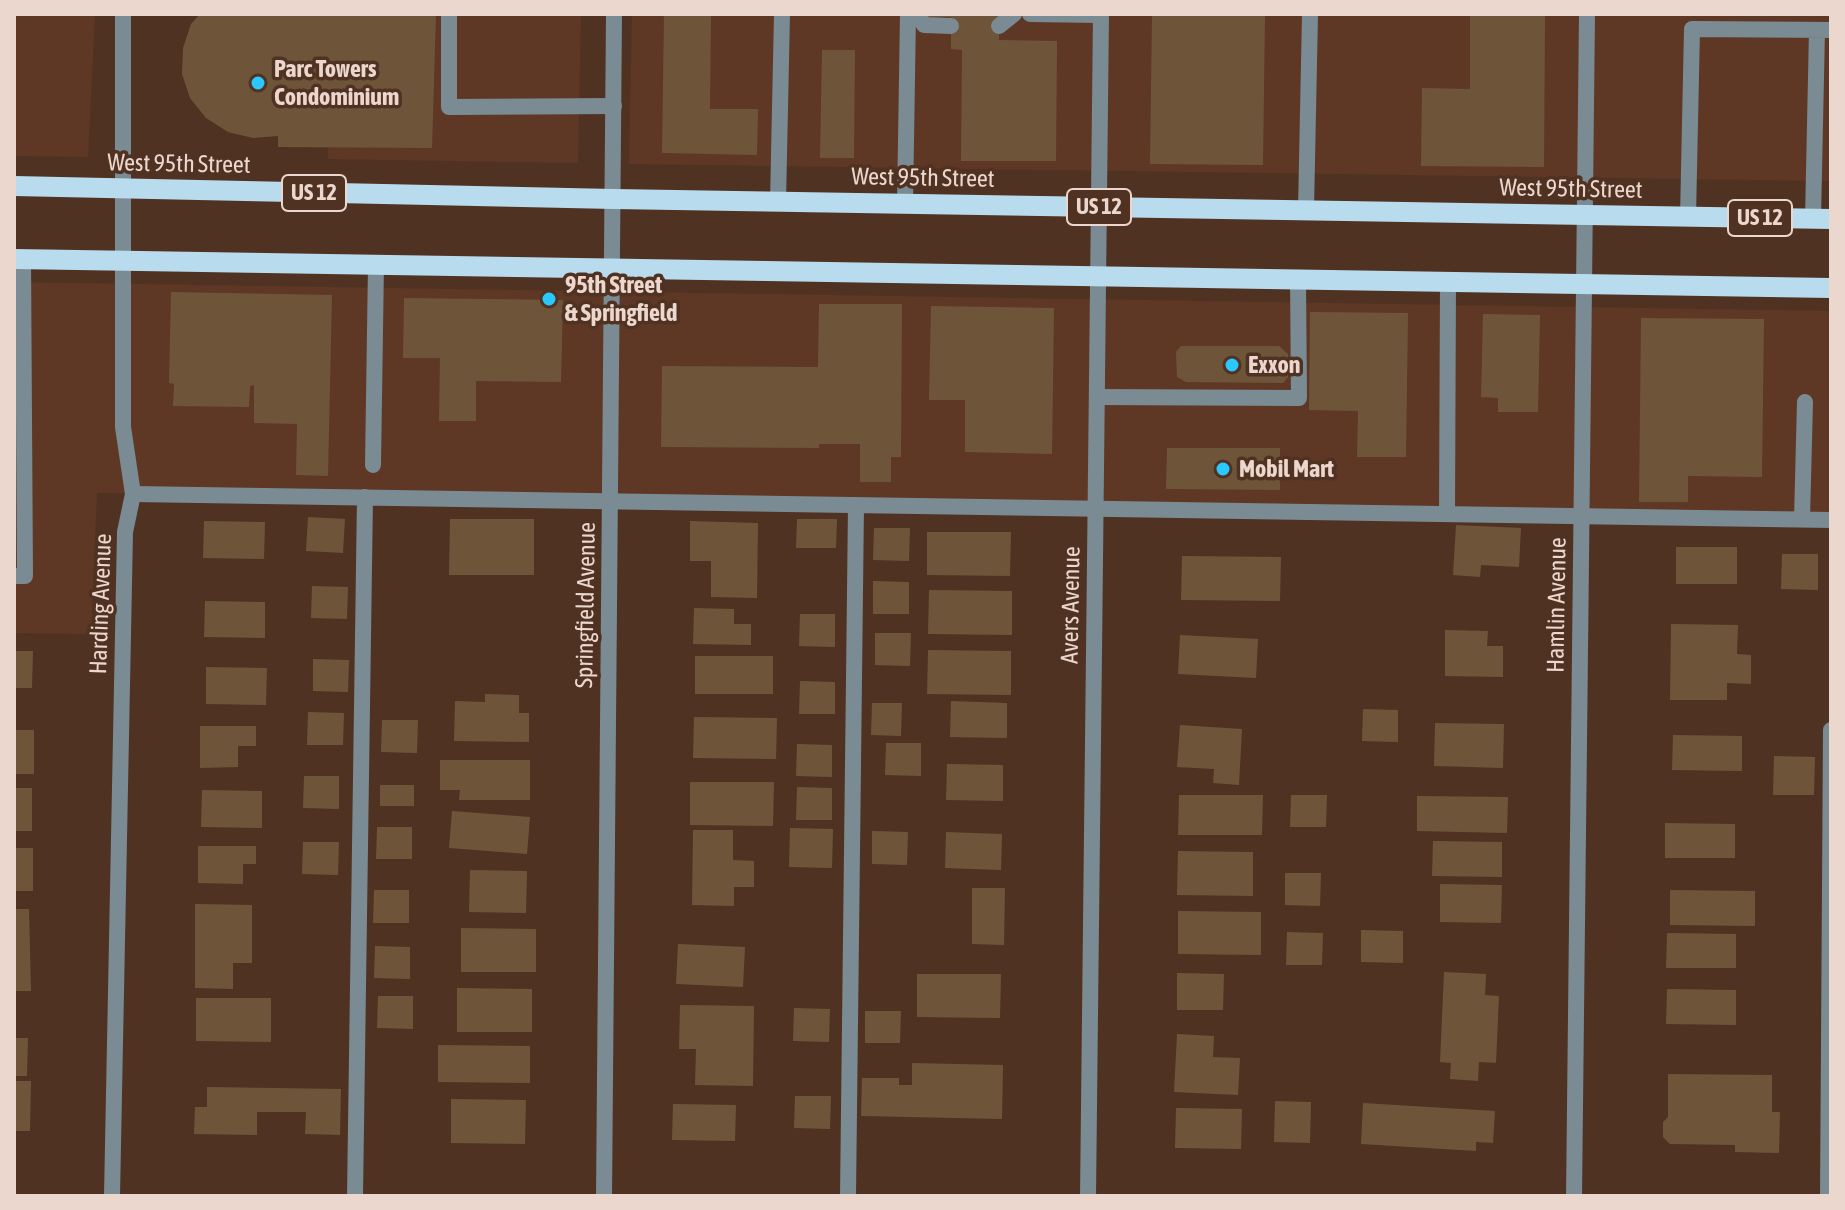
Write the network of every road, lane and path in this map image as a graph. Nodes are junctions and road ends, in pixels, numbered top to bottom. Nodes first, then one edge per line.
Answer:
1 (123, 14) edge
2 (449, 14) edge
3 (614, 14) edge
4 (782, 14) edge
5 (908, 14) edge
6 (918, 14) edge
7 (1013, 14) edge
8 (1030, 14) edge
9 (1310, 14) edge
10 (1587, 14) edge
11 (1101, 15) edge
12 (951, 26) dead end
13 (999, 26) dead end
14 (1824, 30) edge
15 (614, 106) junction
16 (14, 186) edge
17 (123, 188) junction
18 (614, 199) junction
19 (778, 202) junction
20 (905, 204) junction
21 (1099, 207) junction
22 (1306, 210) junction
23 (1585, 215) junction
24 (1688, 217) junction
25 (1822, 219) edge
26 (18, 259) edge
27 (122, 260) junction
28 (376, 264) junction
29 (614, 268) junction
30 (1098, 276) junction
31 (1298, 279) junction
32 (1448, 282) junction
33 (1584, 284) junction
34 (1831, 288) edge
35 (18, 334) edge
36 (1097, 397) junction
37 (1805, 402) dead end
38 (373, 465) dead end
39 (133, 494) junction
40 (365, 497) junction
41 (611, 501) junction
42 (856, 505) junction
43 (1096, 509) junction
44 (1447, 514) junction
45 (1582, 516) junction
46 (1802, 519) junction
47 (1831, 520) edge
48 (14, 576) edge
49 (1831, 730) edge
50 (112, 1196) edge
51 (355, 1196) edge
52 (604, 1196) edge
53 (848, 1196) edge
54 (1088, 1196) edge
55 (1574, 1196) edge
56 (1828, 1196) edge

1 - 17 street, Harding Avenue
2 - 15 street
3 - 15 street, Springfield Avenue
4 - 19 street
5 - 20 street
6 - 12 street
7 - 8 street
7 - 13 street
8 - 11 street
9 - 22 street
10 - 23 street, Hamlin Avenue
11 - 21 street, Avers Avenue
14 - 24 street
14 - 25 street
15 - 18 street, Springfield Avenue
16 - 17 main road, West 95th Street / US 12
17 - 18 main road, West 95th Street / US 12
17 - 27 street, Harding Avenue
18 - 19 main road, West 95th Street / US 12
18 - 29 street, Springfield Avenue
19 - 20 main road, West 95th Street / US 12
20 - 21 main road, West 95th Street / US 12
21 - 22 main road, West 95th Street / US 12
21 - 30 street, Avers Avenue
22 - 23 main road, West 95th Street / US 12
23 - 24 main road, West 95th Street / US 12
23 - 33 street, Hamlin Avenue
24 - 25 main road, West 95th Street / US 12
26 - 27 main road
26 - 35 street
27 - 28 main road
27 - 39 street, Harding Avenue
28 - 29 main road
28 - 38 street
29 - 30 main road
29 - 41 street, Springfield Avenue
30 - 31 main road
30 - 36 street, Avers Avenue
31 - 32 main road
31 - 36 street
32 - 33 main road
32 - 44 street
33 - 34 main road
33 - 45 street, Hamlin Avenue
35 - 48 street
36 - 43 street, Avers Avenue
37 - 46 street
39 - 40 street
39 - 50 street, Harding Avenue
40 - 41 street
40 - 51 street
41 - 42 street
41 - 52 street, Springfield Avenue
42 - 43 street
42 - 53 street
43 - 44 street
43 - 54 street, Avers Avenue
44 - 45 street
45 - 46 street
45 - 55 street, Hamlin Avenue
46 - 47 street
49 - 56 street

